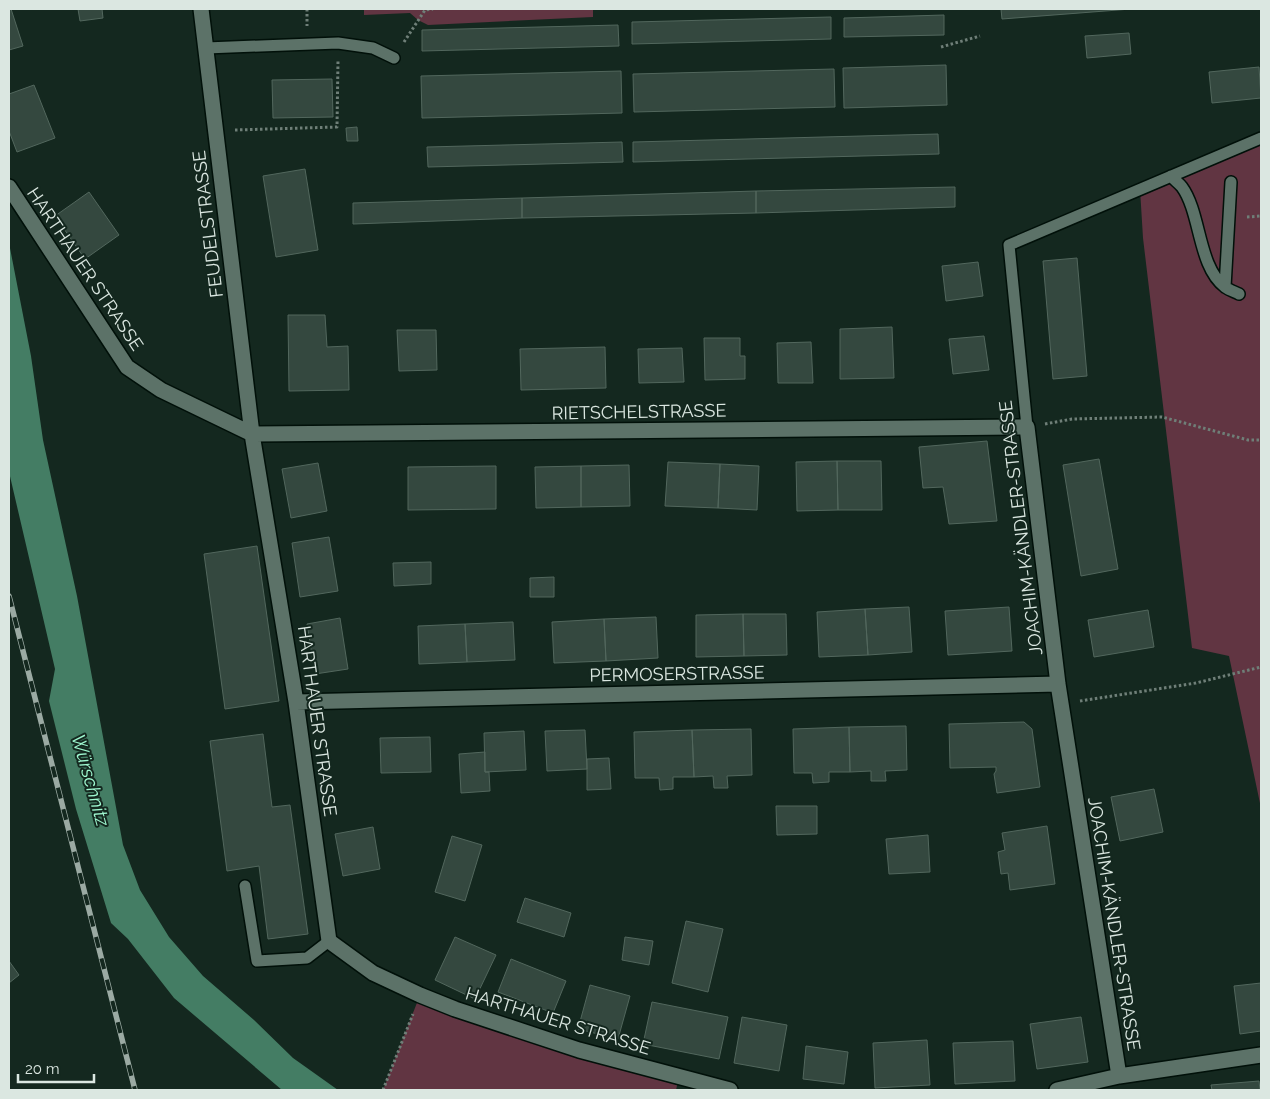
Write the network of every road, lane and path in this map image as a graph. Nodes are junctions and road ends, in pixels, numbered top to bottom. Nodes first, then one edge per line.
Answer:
1 (201, 9) edge
2 (307, 9) edge
3 (433, 9) edge
4 (307, 17) dead end
5 (980, 36) dead end
6 (338, 43) junction
7 (941, 47) dead end
8 (206, 48) junction
9 (394, 58) joint
10 (235, 130) dead end
11 (1261, 138) edge
12 (1171, 176) junction
13 (1231, 182) dead end
14 (9, 188) edge
15 (1224, 287) junction
16 (1239, 294) dead end
17 (1027, 427) junction
18 (252, 434) junction
19 (1261, 440) edge
20 (1261, 667) edge
21 (1058, 684) junction
22 (296, 702) junction
23 (1061, 704) junction
24 (245, 886) dead end
25 (329, 941) junction
26 (420, 995) junction
27 (1261, 1055) edge
28 (1119, 1076) junction
29 (383, 1090) edge
30 (730, 1090) edge
31 (1057, 1090) edge

1 - 8 street, FEUDELSTRASSE
2 - 4 path
3 - 9 path
5 - 7 path
6 - 8 lane
6 - 9 lane
6 - 10 path
8 - 18 street, FEUDELSTRASSE
11 - 12 lane, JOACHIM-KÄNDLER-STRASSE
12 - 15 lane
12 - 17 lane, JOACHIM-KÄNDLER-STRASSE
13 - 15 lane
14 - 18 street, HARTHAUER STRASSE
15 - 16 lane
17 - 18 street, RIETSCHELSTRASSE
17 - 19 path
17 - 21 street, JOACHIM-KÄNDLER-STRASSE
18 - 22 street, HARTHAUER STRASSE
20 - 23 path
21 - 22 street, PERMOSERSTRASSE
21 - 23 street, JOACHIM-KÄNDLER-STRASSE
22 - 25 street, HARTHAUER STRASSE
23 - 28 street, JOACHIM-KÄNDLER-STRASSE
24 - 25 lane
25 - 26 street, HARTHAUER STRASSE
26 - 29 path
26 - 30 street, HARTHAUER STRASSE
27 - 28 street
28 - 31 street

